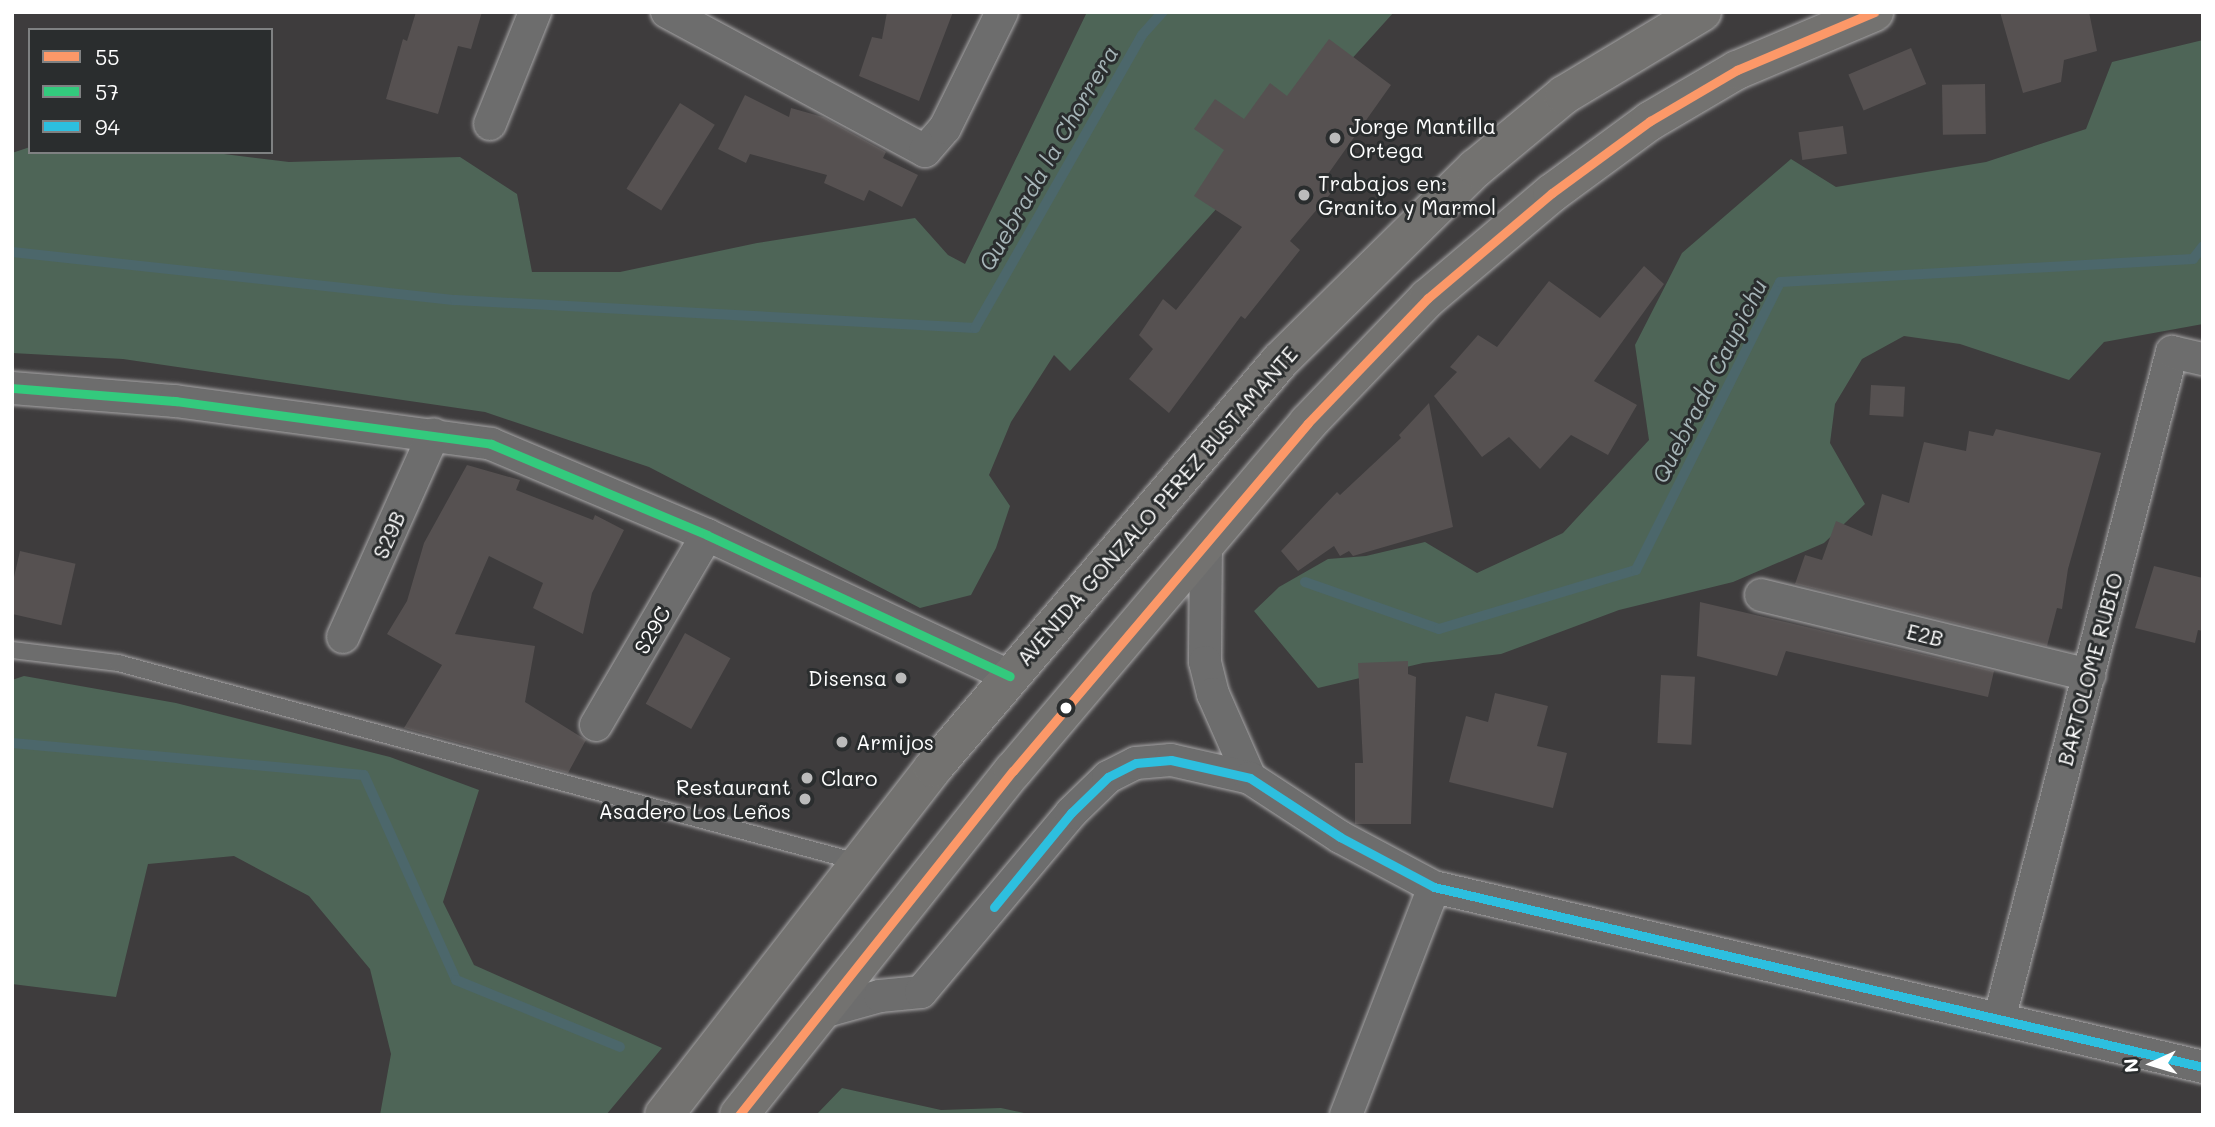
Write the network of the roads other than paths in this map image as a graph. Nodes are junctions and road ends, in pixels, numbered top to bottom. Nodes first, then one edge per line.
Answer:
1 (535, 12) edge
2 (667, 12) edge
3 (1002, 12) edge
4 (1702, 12) edge
5 (1874, 12) edge
6 (490, 124) dead end
7 (2203, 359) edge
8 (12, 388) edge
9 (434, 433) junction
10 (708, 535) junction
11 (1206, 543) junction
12 (1761, 595) dead end
13 (343, 637) dead end
14 (12, 650) edge
15 (2089, 675) junction
16 (1010, 676) junction
17 (596, 725) dead end
18 (1250, 778) junction
19 (860, 862) junction
20 (1434, 887) junction
21 (826, 1011) junction
22 (2000, 1016) junction
23 (2203, 1067) edge
24 (664, 1115) edge
25 (740, 1115) edge
26 (1346, 1115) edge

1 - 6 street
2 - 3 street
4 - 16 main road, AVENIDA GONZALO PEREZ BUSTAMANTE
5 - 11 main road
7 - 15 street, BARTOLOME RUBIO
8 - 9 street
9 - 10 street
9 - 13 street, S29B
10 - 16 street
10 - 17 street, S29C
11 - 18 street
11 - 21 main road
12 - 15 street, E2B
14 - 19 lane
15 - 22 street, BARTOLOME RUBIO
16 - 19 main road, AVENIDA GONZALO PEREZ BUSTAMANTE
18 - 20 street
18 - 21 street
19 - 24 main road, AVENIDA GONZALO PEREZ BUSTAMANTE
20 - 22 street
20 - 26 street
21 - 25 main road
22 - 23 street

